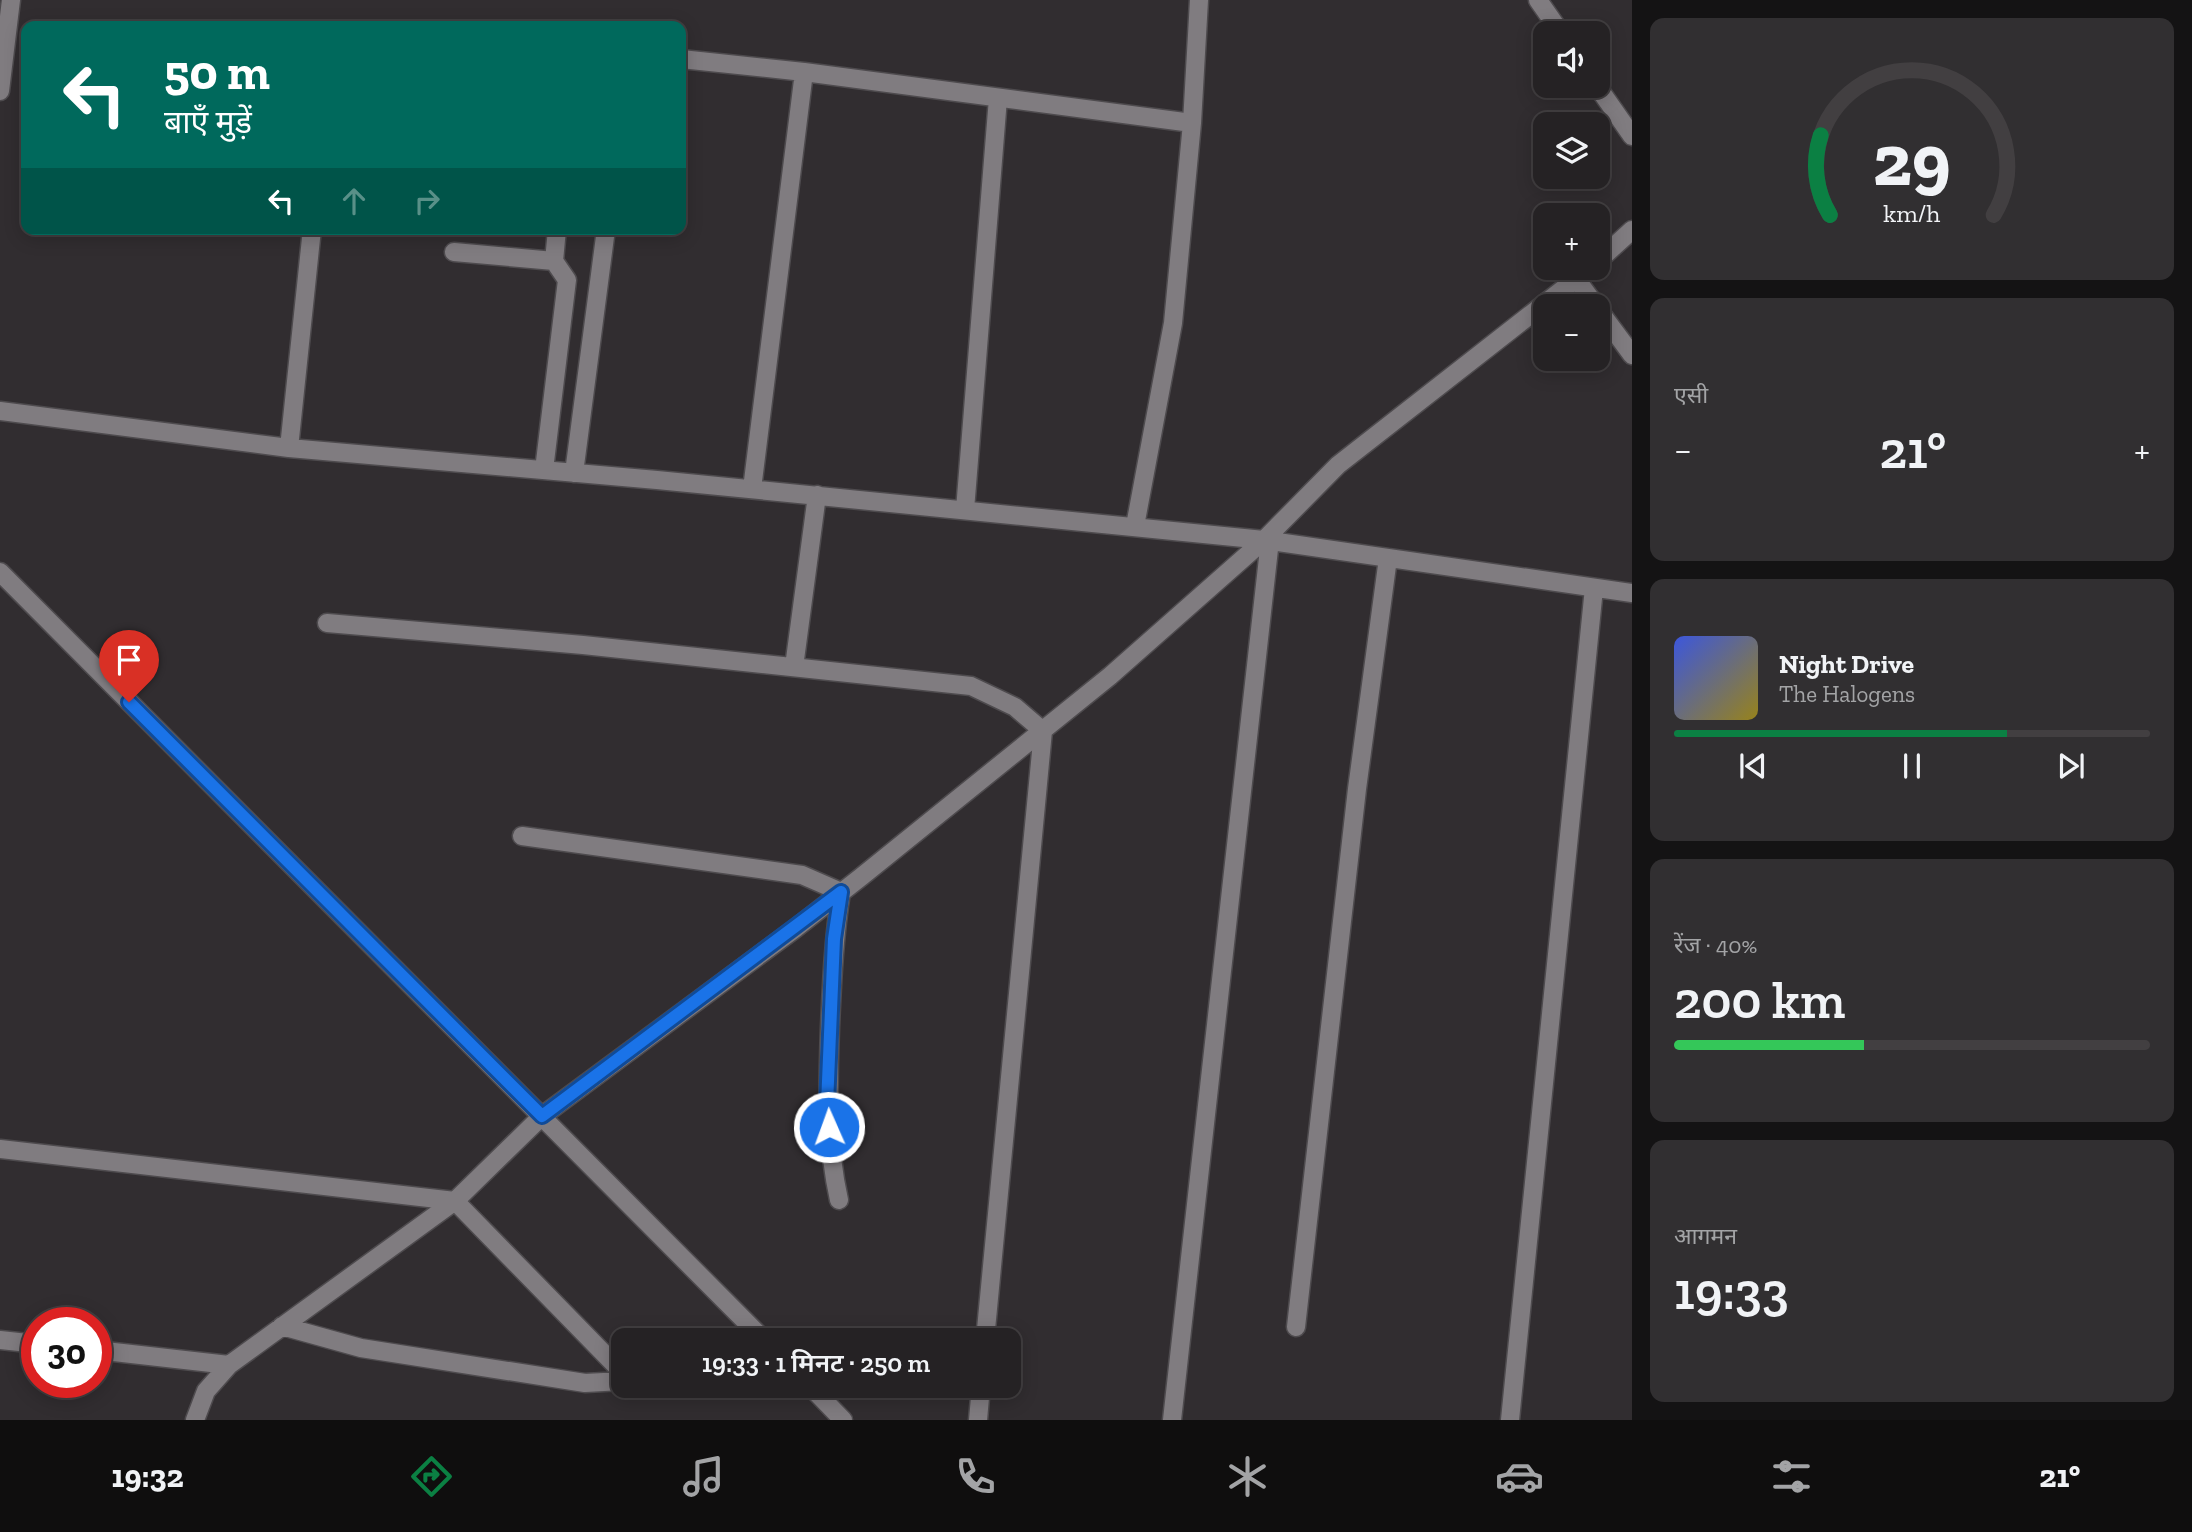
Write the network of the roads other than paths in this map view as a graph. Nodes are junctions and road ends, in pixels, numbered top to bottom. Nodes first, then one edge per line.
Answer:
1 (11, 0) edge
2 (1199, 0) edge
3 (1538, 0) edge
4 (1553, 21) edge
5 (686, 60) edge
6 (804, 72) junction
7 (0, 91) edge
8 (998, 98) junction
9 (1605, 98) edge
10 (1192, 123) junction
11 (1632, 136) edge
12 (1632, 230) edge
13 (311, 235) edge
14 (556, 235) edge
15 (605, 235) edge
16 (1610, 250) edge
17 (454, 252) dead end
18 (554, 261) junction
19 (567, 280) junction
20 (1575, 280) edge
21 (599, 283) junction
22 (1610, 325) edge
23 (1632, 355) edge
24 (0, 411) edge
25 (289, 448) junction
26 (544, 470) junction
27 (575, 473) junction
28 (752, 489) junction
29 (817, 495) junction
30 (965, 510) junction
31 (1135, 526) junction
32 (1267, 540) junction
33 (1388, 558) junction
34 (0, 572) edge
35 (1594, 588) junction
36 (1632, 593) edge
37 (327, 623) dead end
38 (794, 667) junction
39 (1042, 730) junction
40 (522, 836) dead end
41 (841, 892) junction
42 (542, 1116) junction
43 (0, 1149) edge
44 (839, 1200) dead end
45 (455, 1201) junction
46 (282, 1326) junction
47 (1296, 1327) dead end
48 (752, 1328) edge
49 (986, 1328) edge
50 (0, 1340) edge
51 (21, 1342) edge
52 (112, 1352) edge
53 (611, 1361) edge
54 (229, 1365) junction
55 (611, 1382) edge
56 (822, 1398) edge
57 (980, 1398) edge
58 (979, 1419) edge
59 (195, 1420) edge
60 (843, 1420) edge
61 (1172, 1420) edge
62 (1510, 1420) edge

1 - 7 street
2 - 10 street
3 - 4 street
5 - 6 street
6 - 8 street
6 - 28 street
8 - 10 street
8 - 30 street
9 - 11 street
10 - 31 street
12 - 16 street
13 - 25 street
14 - 18 street
15 - 21 street
17 - 18 street
18 - 19 street
19 - 21 street
19 - 26 street
20 - 32 street
21 - 27 street
22 - 23 street
24 - 25 street
25 - 26 street
26 - 27 street
27 - 28 street
28 - 29 street
29 - 30 street
29 - 38 street
30 - 31 street
31 - 32 street
32 - 33 street
32 - 39 street
32 - 61 street
33 - 35 street
33 - 47 street
34 - 42 street
35 - 36 street
35 - 62 street
37 - 38 street
38 - 39 street
39 - 41 street
39 - 49 street
40 - 41 street
41 - 42 street
41 - 44 street
42 - 45 street
42 - 48 street
43 - 45 street
45 - 46 street
45 - 53 street
46 - 54 street
46 - 55 street
50 - 51 street
52 - 54 street
54 - 59 street
56 - 60 street
57 - 58 street

